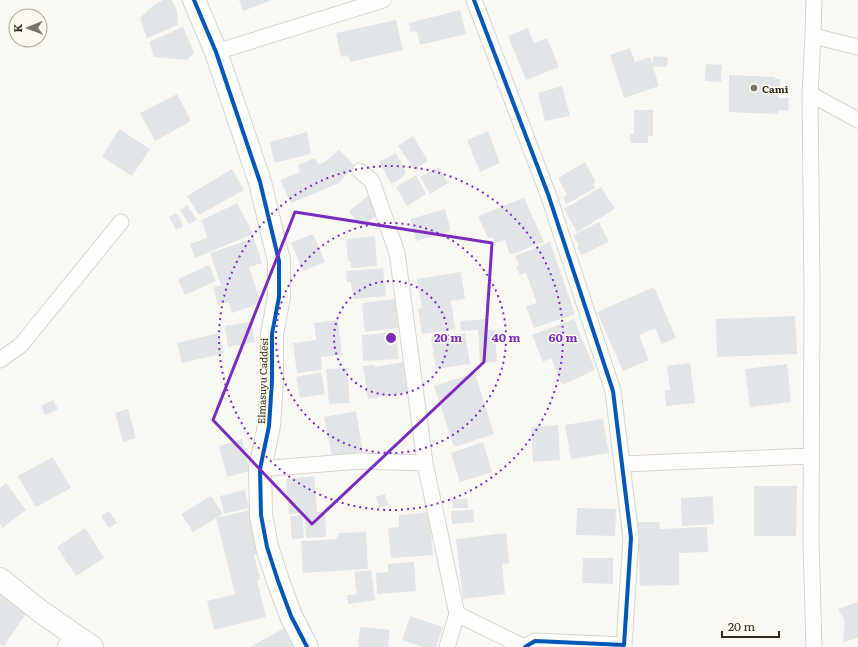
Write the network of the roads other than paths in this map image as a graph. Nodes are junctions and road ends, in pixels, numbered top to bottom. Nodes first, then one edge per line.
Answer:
1 (194, 0) edge
2 (383, 0) edge
3 (474, 0) edge
4 (814, 0) edge
5 (813, 36) junction
6 (858, 47) edge
7 (216, 52) junction
8 (810, 94) junction
9 (858, 120) edge
10 (360, 171) dead end
11 (121, 222) dead end
12 (0, 360) edge
13 (811, 456) junction
14 (425, 463) junction
15 (622, 464) junction
16 (260, 469) junction
17 (0, 579) edge
18 (457, 614) junction
19 (69, 641) edge
20 (92, 647) edge
21 (307, 647) edge
22 (447, 647) edge
23 (524, 647) edge
24 (814, 647) edge

1 - 7 street, Elmasuyu Caddesi
2 - 7 street
3 - 15 street
4 - 5 street
5 - 6 street
5 - 8 street
7 - 16 street, Elmasuyu Caddesi
8 - 9 street
8 - 13 street
10 - 14 street
11 - 12 street
13 - 15 street
13 - 24 street
14 - 16 street
14 - 18 street
15 - 23 street
16 - 21 street, Elmasuyu Caddesi
17 - 19 street
18 - 22 street
18 - 23 street
19 - 20 street

